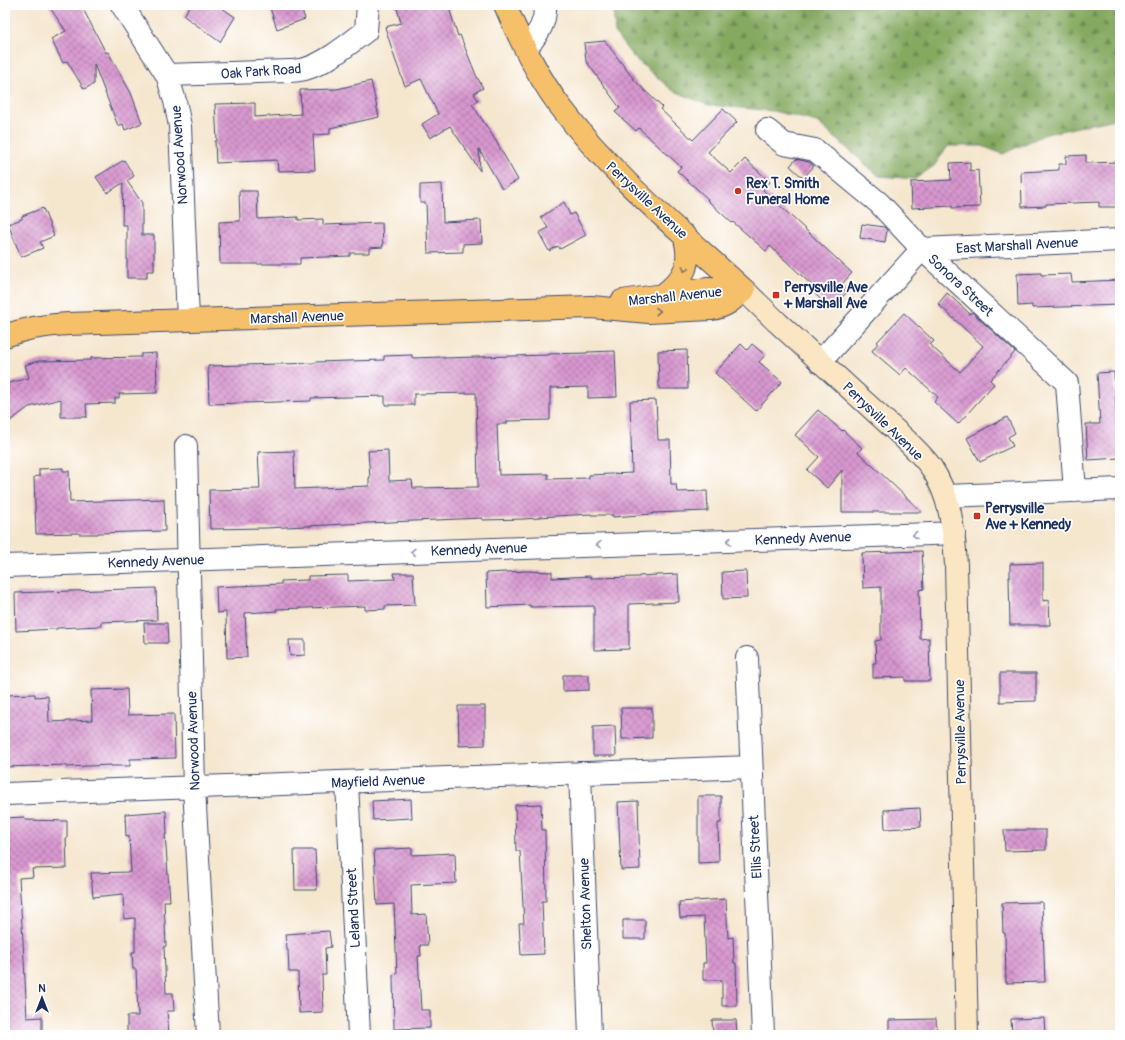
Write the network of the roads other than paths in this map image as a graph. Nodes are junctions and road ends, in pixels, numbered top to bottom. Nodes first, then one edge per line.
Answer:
1 (122, 5) edge
2 (368, 5) edge
3 (505, 5) edge
4 (545, 5) edge
5 (526, 49) junction
6 (167, 76) junction
7 (767, 130) dead end
8 (684, 235) junction
9 (1120, 240) edge
10 (922, 250) junction
11 (744, 290) junction
12 (663, 295) junction
13 (591, 306) junction
14 (188, 320) junction
15 (5, 336) edge
16 (820, 362) junction
17 (186, 446) dead end
18 (1120, 489) edge
19 (1075, 491) junction
20 (946, 496) junction
21 (954, 533) junction
22 (188, 560) junction
23 (5, 566) edge
24 (747, 658) dead end
25 (751, 767) junction
26 (580, 773) junction
27 (347, 782) junction
28 (194, 788) junction
29 (5, 794) edge
30 (208, 1035) edge
31 (359, 1035) edge
32 (590, 1035) edge
33 (763, 1035) edge
34 (967, 1035) edge

1 - 6 street, Norwood Avenue
2 - 6 street, Oak Park Road
3 - 5 main road, Perrysville Avenue
4 - 5 street
5 - 8 main road, Perrysville Avenue
6 - 14 street, Norwood Avenue
7 - 10 street, Sonora Street
8 - 11 main road, Perrysville Avenue
8 -> 12 main road
9 - 10 street, East Marshall Avenue
10 - 16 street
10 - 19 street, Sonora Street
11 - 12 main road, Marshall Avenue
13 -> 11 main road, Marshall Avenue
11 - 16 main road, Perrysville Avenue
12 - 13 main road, Marshall Avenue
13 - 14 main road, Marshall Avenue
14 - 15 main road, Marshall Avenue
16 - 20 main road, Perrysville Avenue
17 - 22 street, Norwood Avenue
18 - 19 street
19 - 20 street
20 - 21 main road, Perrysville Avenue
21 -> 22 street, Kennedy Avenue
21 - 34 main road, Perrysville Avenue
22 - 23 street, Kennedy Avenue
22 - 28 street, Norwood Avenue
24 - 25 street, Ellis Street
25 - 26 street, Mayfield Avenue
25 - 33 street, Ellis Street
26 - 27 street, Mayfield Avenue
26 - 32 street, Shelton Avenue
27 - 28 street, Mayfield Avenue
27 - 31 street, Leland Street
28 - 29 street, Mayfield Avenue
28 - 30 street, Norwood Avenue

